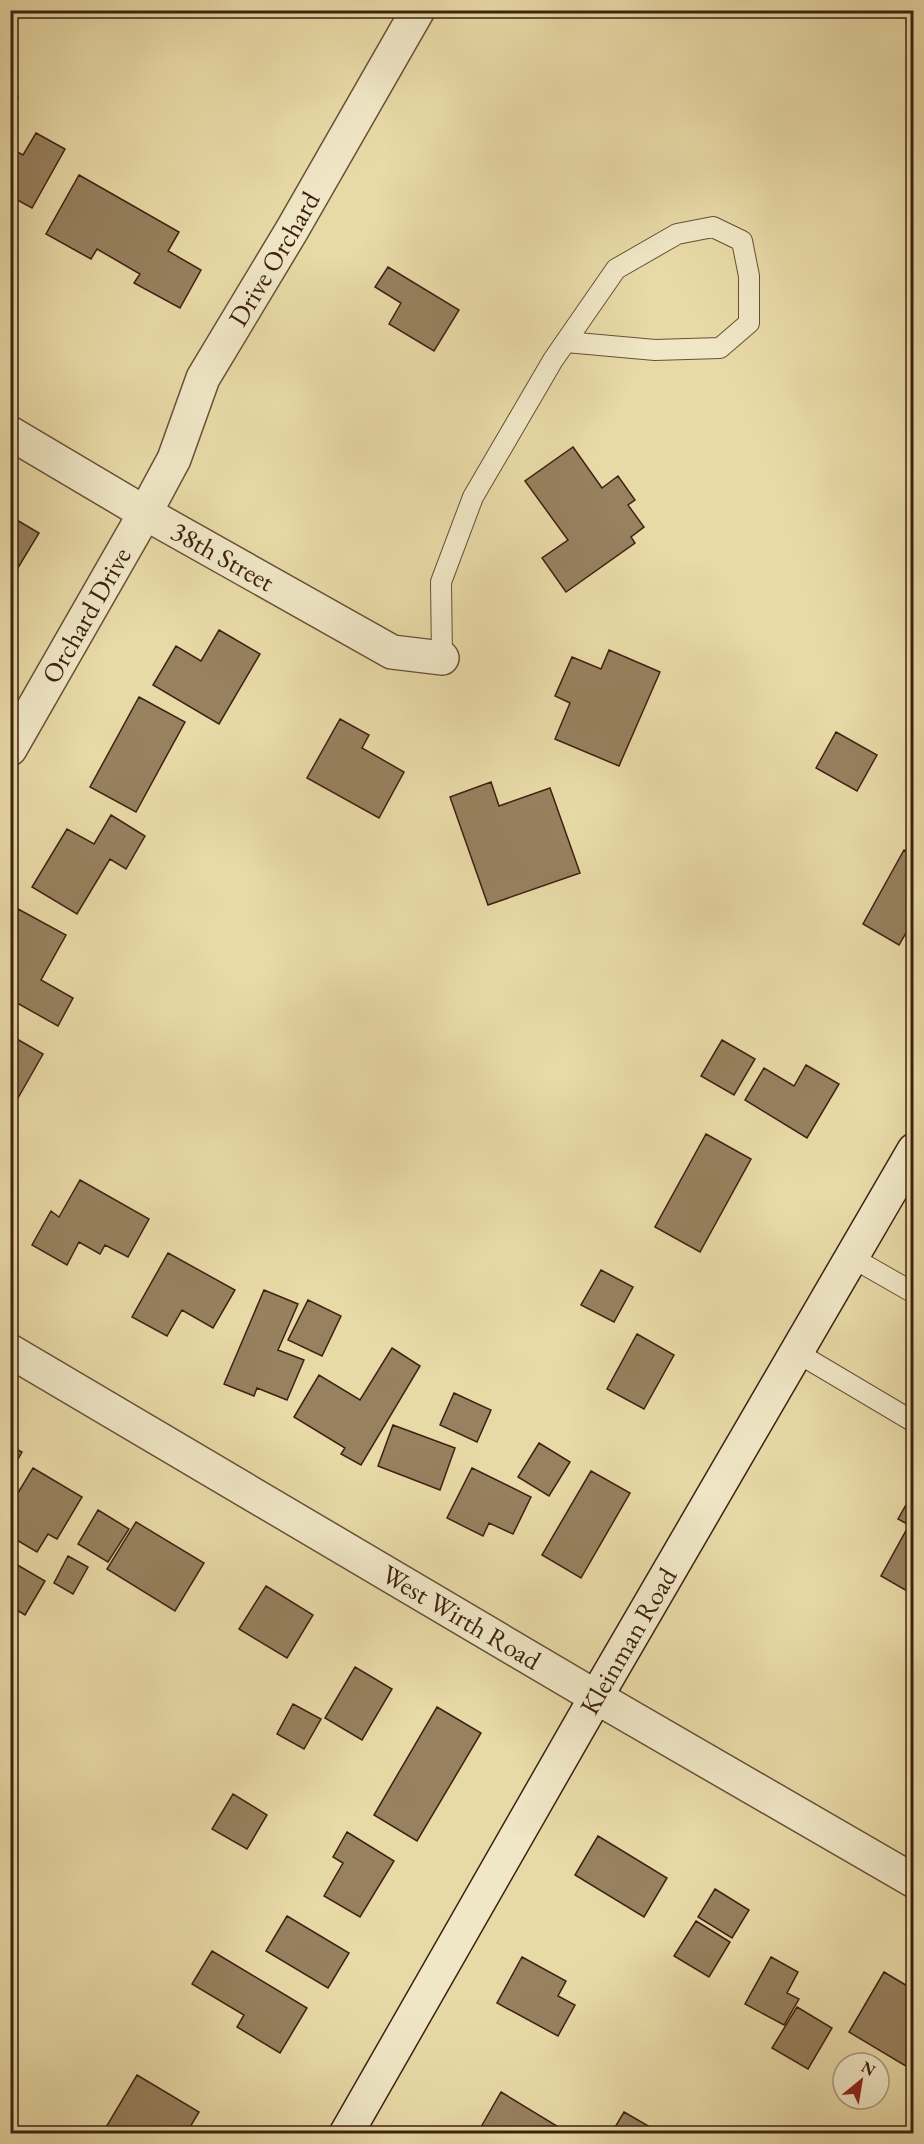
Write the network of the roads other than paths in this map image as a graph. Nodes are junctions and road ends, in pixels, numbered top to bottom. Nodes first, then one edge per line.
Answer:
1 (418, 10) edge
2 (566, 342) junction
3 (10, 433) edge
4 (146, 513) junction
5 (442, 658) joint
6 (10, 748) edge
7 (914, 1150) edge
8 (851, 1257) junction
9 (914, 1293) edge
10 (10, 1351) edge
11 (796, 1352) junction
12 (914, 1422) edge
13 (596, 1697) junction
14 (914, 1881) edge
15 (346, 2133) edge

1 - 4 street, Drive Orchard
2 - 2 lane
2 - 5 lane
3 - 4 street, 38th Street
4 - 5 street, 38th Street
4 - 6 street, Orchard Drive
7 - 8 street, Kleinman Road
8 - 9 lane
8 - 11 street, Kleinman Road
10 - 13 street, West Wirth Road
11 - 12 lane
11 - 13 street, Kleinman Road
13 - 14 street, West Wirth Road
13 - 15 street, Kleinman Road

